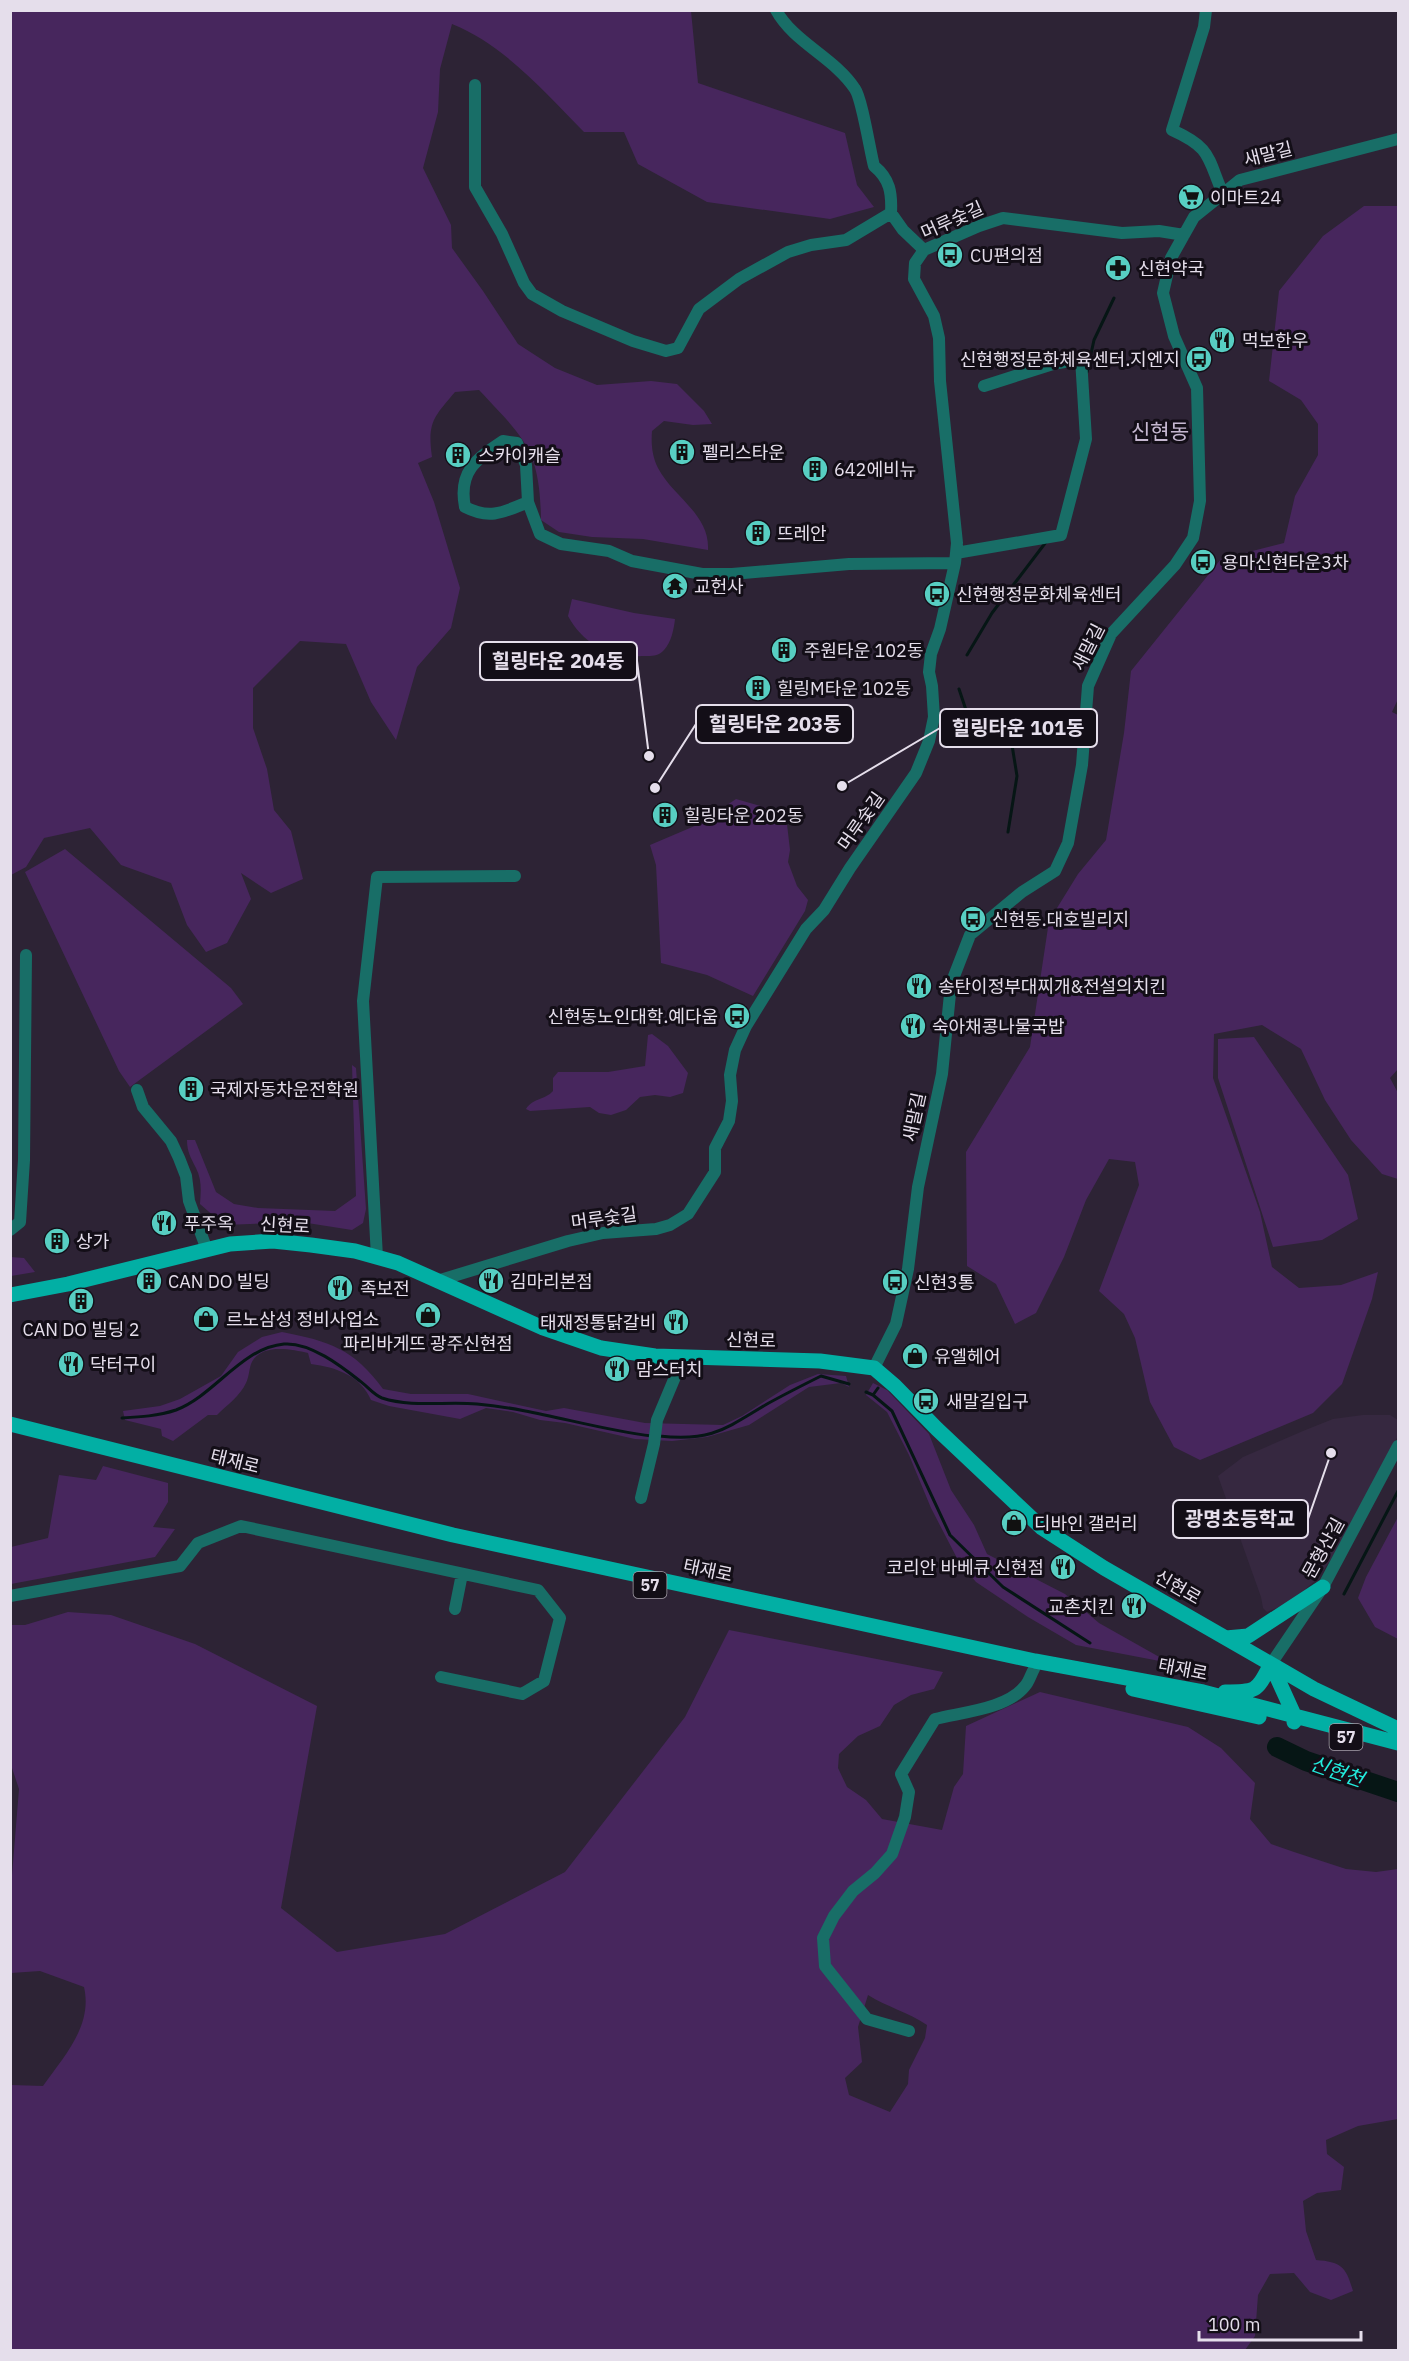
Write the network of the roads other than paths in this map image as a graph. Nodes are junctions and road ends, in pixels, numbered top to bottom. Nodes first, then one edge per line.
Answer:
1 (776, 10) edge
2 (1206, 10) edge
3 (475, 85) dead end
4 (1398, 139) edge
5 (1223, 194) junction
6 (891, 213) junction
7 (1184, 235) junction
8 (924, 250) junction
9 (984, 386) dead end
10 (528, 502) junction
11 (956, 558) junction
12 (515, 876) dead end
13 (26, 955) dead end
14 (137, 1090) dead end
15 (10, 1230) edge
16 (207, 1250) junction
17 (377, 1257) junction
18 (437, 1281) junction
19 (10, 1295) edge
20 (683, 1358) junction
21 (874, 1368) junction
22 (12, 1430) edge
23 (1398, 1446) edge
24 (641, 1498) dead end
25 (462, 1574) junction
26 (1323, 1587) junction
27 (10, 1596) edge
28 (455, 1609) dead end
29 (1226, 1638) junction
30 (1270, 1664) junction
31 (1034, 1669) junction
32 (441, 1677) dead end
33 (1203, 1692) junction
34 (1294, 1721) junction
35 (1398, 1729) edge
36 (1398, 1743) edge
37 (1398, 1749) edge
38 (909, 2031) dead end

1 - 6 street
2 - 5 street
3 - 6 street
4 - 5 street, 새말길
5 - 7 street, 새말길
6 - 8 street
7 - 8 street, 머루숯길
7 - 21 street, 새말길
8 - 11 street, 머루숯길
9 - 11 street
10 - 10 street
10 - 11 street
11 - 18 street, 머루숯길
12 - 17 street
13 - 15 street
14 - 16 street
16 - 17 main road, 신현로
16 - 19 main road, 신현로
17 - 18 main road, 신현로
18 - 20 main road, 신현로
20 - 21 main road, 신현로
20 - 24 street
21 - 29 main road, 신현로
22 - 31 main road, 태재로 / 57
22 - 33 main road, 태재로 / 57
23 - 26 street, 문형산길
25 - 27 street
25 - 28 street
25 - 32 street
26 - 29 main road
26 - 30 street, 문형산길
29 - 30 main road, 신현로
30 - 33 main road
30 - 34 main road
30 - 35 main road, 신현로
31 - 34 main road, 태재로 / 57
31 - 38 street
33 - 34 main road, 태재로 / 57
34 - 36 main road, 태재로 / 57
34 - 37 main road, 태재로 / 57

